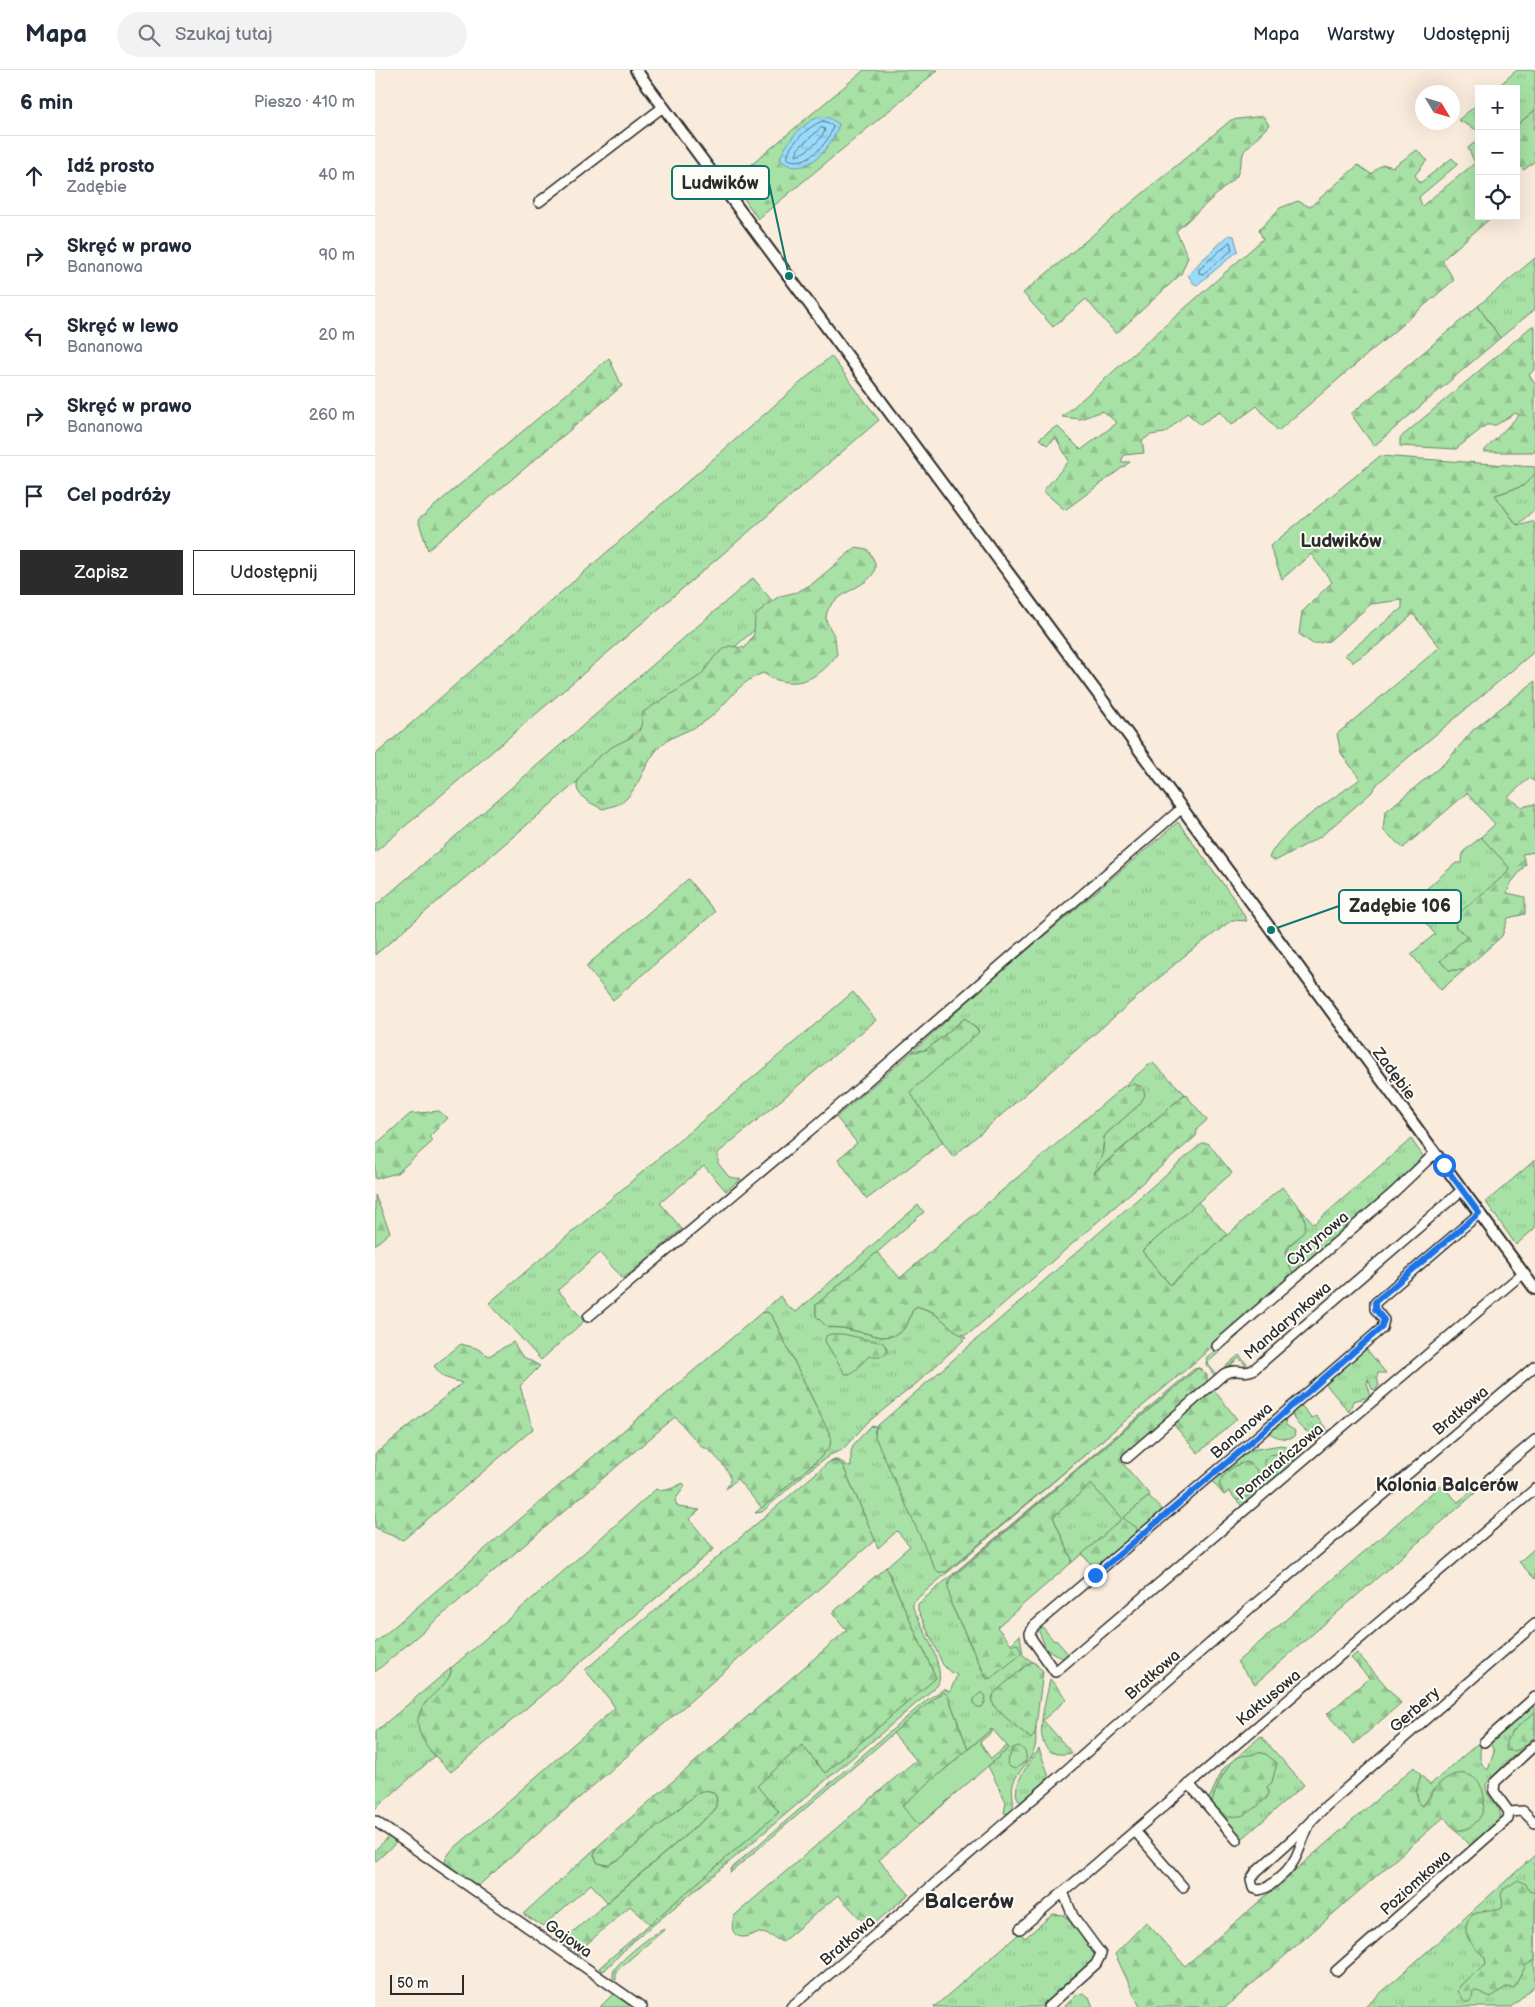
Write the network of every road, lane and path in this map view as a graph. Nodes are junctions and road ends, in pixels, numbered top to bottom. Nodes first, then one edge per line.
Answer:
1 (636, 70) edge
2 (663, 107) junction
3 (539, 202) dead end
4 (1182, 808) junction
5 (1435, 1153) junction
6 (1462, 1190) junction
7 (1479, 1213) junction
8 (1523, 1273) junction
9 (1535, 1289) edge
10 (588, 1316) dead end
11 (1217, 1346) dead end
12 (1535, 1366) edge
13 (1535, 1440) edge
14 (1127, 1458) dead end
15 (1489, 1479) dead end
16 (1535, 1489) edge
17 (1535, 1624) edge
18 (1055, 1672) joint
19 (1535, 1696) edge
20 (1484, 1742) dead end
21 (1535, 1746) edge
22 (1189, 1784) junction
23 (1509, 1812) junction
24 (1312, 1820) junction
25 (375, 1821) edge
26 (1535, 1823) edge
27 (1135, 1831) junction
28 (1298, 1834) junction
29 (1237, 1840) dead end
30 (1303, 1844) junction
31 (1183, 1886) dead end
32 (1063, 1892) junction
33 (1020, 1929) dead end
34 (1337, 1971) dead end
35 (642, 2007) edge
36 (791, 2007) edge
37 (1048, 2007) edge

1 - 2 street, Zadębie
2 - 3 street
2 - 4 street, Zadębie
4 - 5 street, Zadębie
4 - 10 street
5 - 6 street, Zadębie
5 - 11 street, Cytrynowa
6 - 7 street, Zadębie
6 - 14 street, Mandarynkowa
7 - 8 street, Zadębie
7 - 18 street, Bananowa
8 - 9 street, Zadębie
8 - 18 street, Pomarańczowa
12 - 36 street, Bratkowa
13 - 15 street
16 - 22 street, Kaktusowa
17 - 24 street, Gerbery
19 - 20 street
21 - 23 street
22 - 27 street, Kaktusowa
22 - 29 street
23 - 26 street
23 - 34 street, Poziomkowa
24 - 28 street, Gerbery
24 - 30 street, Gerbery
25 - 35 street, Gajowa
27 - 31 street
27 - 32 street, Kaktusowa
28 - 30 street
28 - 30 street, Gerbery
32 - 33 street, Kaktusowa
32 - 37 street

